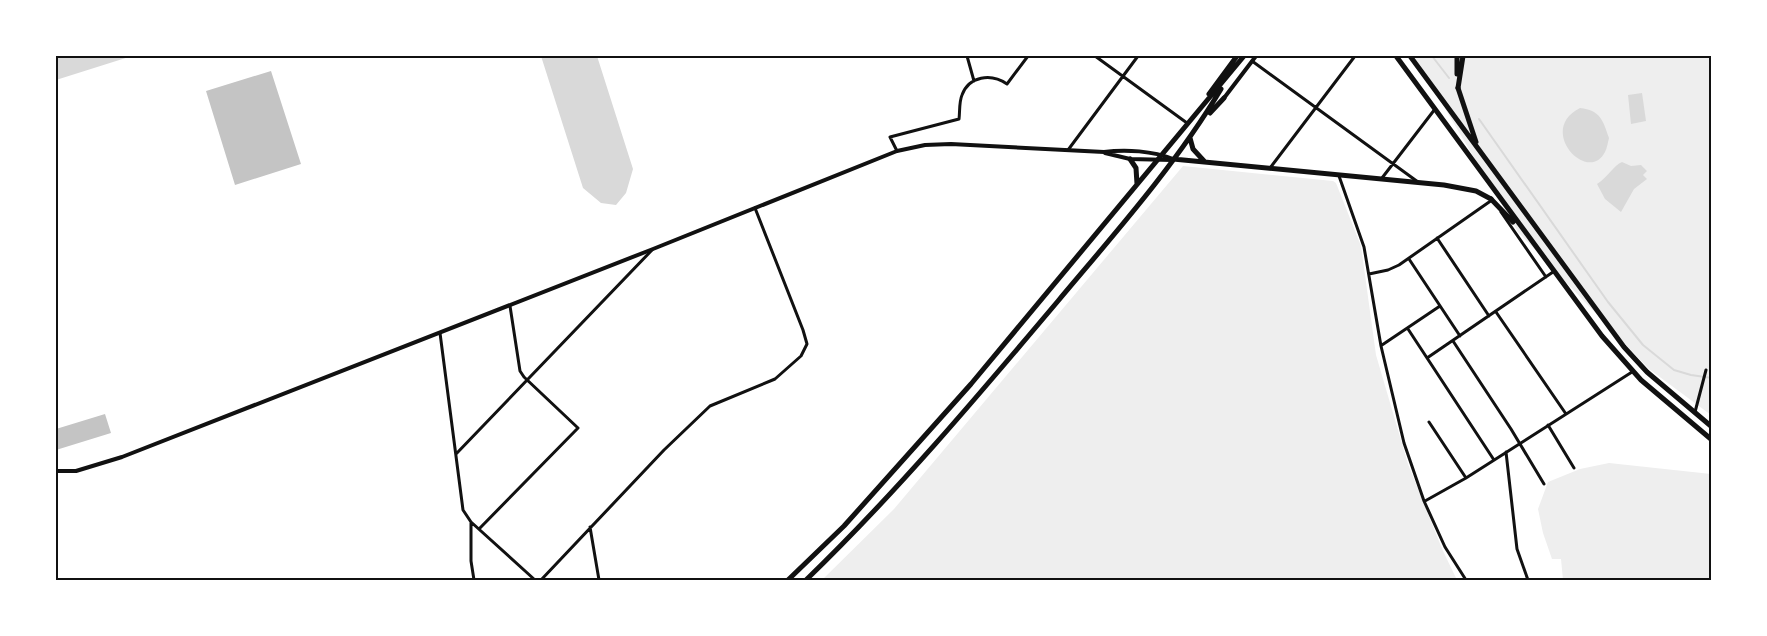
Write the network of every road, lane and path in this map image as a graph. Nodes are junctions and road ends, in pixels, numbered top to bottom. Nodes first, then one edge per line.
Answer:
1 (967, 56) edge
2 (1028, 56) edge
3 (1095, 56) edge
4 (1138, 56) edge
5 (1237, 56) edge
6 (1244, 56) edge
7 (1257, 56) edge
8 (1355, 56) edge
9 (1396, 56) edge
10 (1410, 56) edge
11 (1457, 56) edge
12 (1463, 56) edge
13 (1252, 61) junction
14 (1123, 76) junction
15 (1228, 78) junction
16 (974, 81) junction
17 (1458, 88) junction
18 (1224, 98) joint
19 (1315, 108) junction
20 (1435, 109) junction
21 (1194, 115) junction
22 (1202, 120) junction
23 (1187, 123) junction
24 (1190, 138) junction
25 (1477, 146) junction
26 (1068, 150) junction
27 (897, 151) junction
28 (1104, 152) junction
29 (1162, 155) junction
30 (1131, 159) junction
31 (1173, 159) junction
32 (1157, 160) junction
33 (1204, 162) junction
34 (1393, 165) junction
35 (1270, 168) junction
36 (1338, 174) junction
37 (1382, 178) junction
38 (1419, 182) junction
39 (1137, 184) junction
40 (1491, 199) junction
41 (755, 208) junction
42 (1437, 238) junction
43 (1530, 241) junction
44 (653, 249) junction
45 (1409, 259) junction
46 (1553, 272) junction
47 (1369, 274) junction
48 (1546, 277) junction
49 (510, 305) junction
50 (1440, 306) junction
51 (1496, 312) junction
52 (1489, 316) junction
53 (1408, 329) junction
54 (440, 332) junction
55 (1460, 336) junction
56 (1453, 340) junction
57 (1381, 346) junction
58 (1427, 358) junction
59 (1706, 370) dead end
60 (1632, 372) junction
61 (528, 380) junction
62 (1566, 414) junction
63 (1695, 414) junction
64 (1429, 422) dead end
65 (1548, 425) junction
66 (1711, 426) edge
67 (1712, 440) edge
68 (1519, 444) junction
69 (1506, 452) junction
70 (456, 454) junction
71 (1494, 460) junction
72 (1574, 468) dead end
73 (56, 471) edge
74 (1466, 478) junction
75 (1544, 484) dead end
76 (1424, 501) junction
77 (471, 522) junction
78 (590, 527) junction
79 (479, 530) junction
80 (474, 580) edge
81 (535, 580) edge
82 (541, 580) edge
83 (599, 580) edge
84 (788, 580) edge
85 (806, 580) edge
86 (1466, 580) edge
87 (1528, 580) edge

1 - 16 street
2 - 16 street
3 - 14 street
4 - 14 street
5 - 21 main road
6 - 15 main road
7 - 13 street
8 - 19 street
9 - 20 main road
10 - 25 main road
11 - 17 main road
12 - 17 main road
13 - 18 street
13 - 19 street
14 - 23 street
14 - 26 street
15 - 21 main road
15 - 22 main road
16 - 27 street
17 - 25 main road
18 - 22 main road
19 - 34 street
19 - 35 street
20 - 34 street
20 - 43 main road
21 - 23 main road
22 - 24 main road
23 - 29 main road
24 - 31 main road
24 - 33 main road
25 - 63 main road
26 - 27 street
26 - 28 street
27 - 41 street
28 - 29 street
28 - 30 street
29 - 31 street
29 - 32 main road
30 - 32 street
30 - 39 main road
31 - 32 street
31 - 33 main road
31 - 85 main road
32 - 39 main road
33 - 35 main road
34 - 37 street
34 - 38 street
35 - 36 main road
36 - 37 main road
36 - 47 street
37 - 38 main road
38 - 40 main road
39 - 84 main road
40 - 42 street
40 - 43 main road
40 - 48 street
41 - 44 street
41 - 78 street
42 - 45 street
42 - 52 street
43 - 46 main road
44 - 49 street
44 - 61 street
45 - 47 street
45 - 50 street
46 - 48 street
46 - 60 main road
47 - 57 street
48 - 51 street
49 - 54 street
49 - 61 street
50 - 53 street
50 - 55 street
51 - 52 street
51 - 62 street
52 - 55 street
53 - 57 street
53 - 58 street
54 - 70 street
54 - 73 street
55 - 56 street
56 - 58 street
56 - 68 street
57 - 76 street
58 - 71 street
59 - 63 street
60 - 62 street
60 - 67 main road
61 - 70 street
61 - 79 street
62 - 65 street
63 - 66 main road
64 - 74 street
65 - 68 street
65 - 72 street
68 - 69 street
68 - 75 street
69 - 71 street
69 - 87 street
70 - 77 street
71 - 74 street
74 - 76 street
76 - 86 street
77 - 79 street
77 - 80 street
78 - 82 street
78 - 83 street
79 - 81 street

